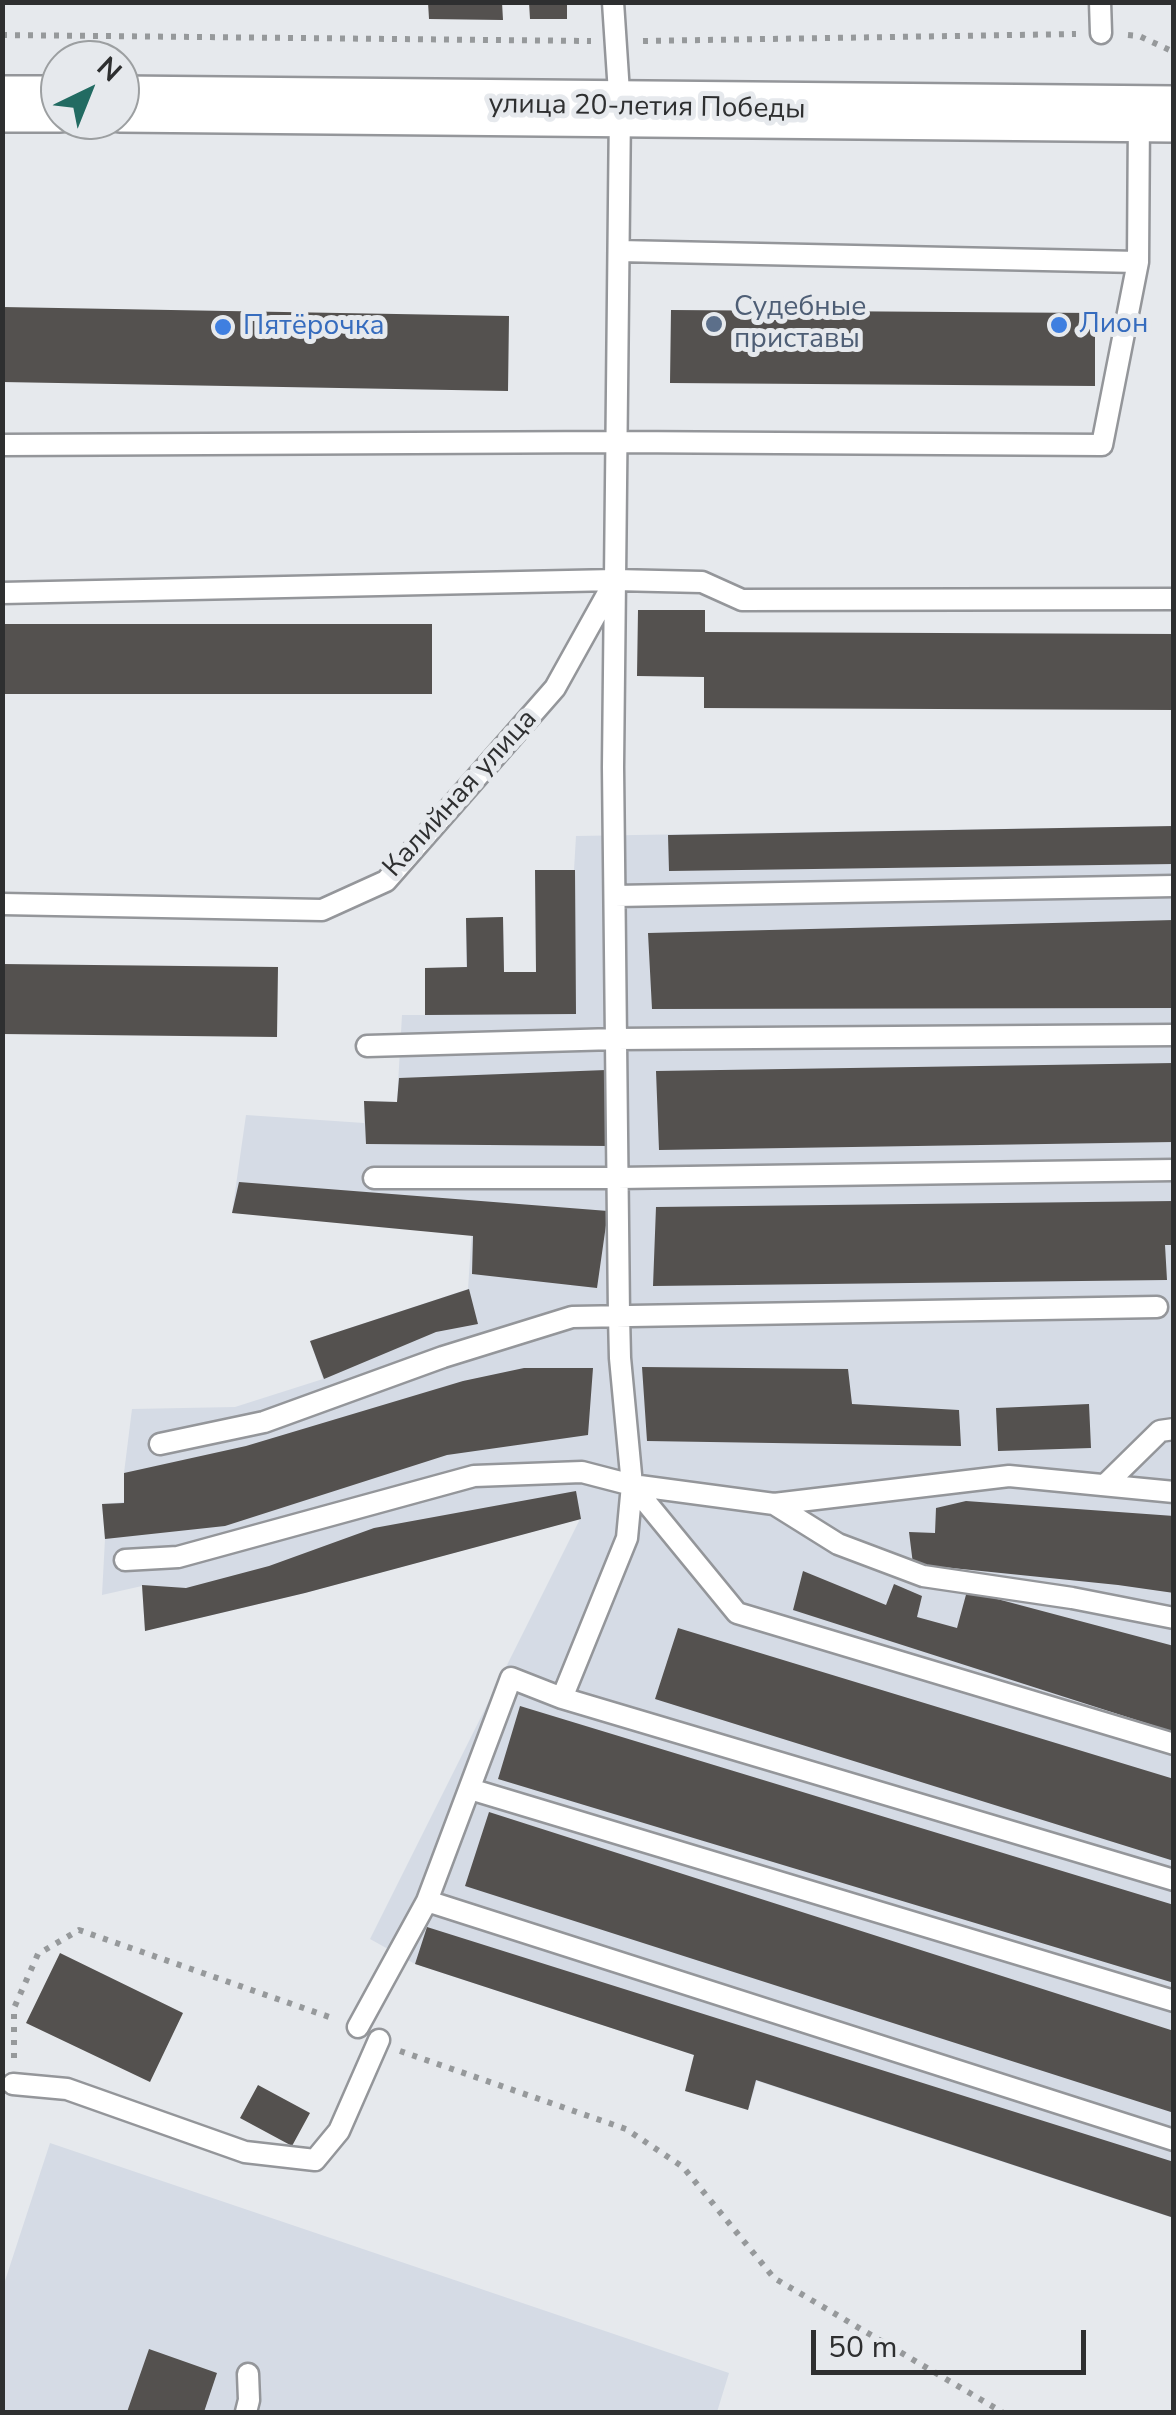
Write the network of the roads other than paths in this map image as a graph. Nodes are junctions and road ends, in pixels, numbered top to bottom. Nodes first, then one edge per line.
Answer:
1 (613, 2) edge
2 (1100, 2) edge
3 (1100, 33) dead end
4 (2, 104) edge
5 (40, 104) edge
6 (140, 104) edge
7 (620, 108) junction
8 (1156, 114) edge
9 (618, 251) junction
10 (1138, 262) junction
11 (617, 442) junction
12 (2, 445) edge
13 (615, 580) junction
14 (2, 594) edge
15 (1174, 599) edge
16 (1174, 886) edge
17 (614, 896) junction
18 (2, 904) edge
19 (1174, 1035) edge
20 (616, 1040) junction
21 (367, 1046) dead end
22 (1174, 1170) edge
23 (374, 1178) dead end
24 (618, 1178) junction
25 (1157, 1307) dead end
26 (619, 1315) junction
27 (1174, 1429) edge
28 (160, 1444) dead end
29 (632, 1485) junction
30 (1105, 1485) junction
31 (1174, 1492) edge
32 (774, 1504) junction
33 (125, 1560) dead end
34 (1174, 1618) edge
35 (562, 1698) junction
36 (1174, 1744) edge
37 (470, 1788) junction
38 (1174, 1880) edge
39 (427, 1901) junction
40 (1174, 2001) edge
41 (358, 2027) road end
42 (379, 2040) road end
43 (13, 2084) road end
44 (1174, 2140) edge
45 (248, 2374) dead end
46 (246, 2412) edge

1 - 7 lane
2 - 3 lane
4 - 5 main road
6 - 7 main road, улица 20-летия Победы
7 - 8 main road, улица 20-летия Победы
7 - 9 lane
8 - 10 lane
9 - 10 lane
9 - 11 lane
10 - 11 lane
11 - 12 lane
11 - 13 lane
13 - 14 lane
13 - 15 lane
13 - 17 lane
13 - 18 lane, Калийная улица
16 - 17 lane
17 - 20 lane
19 - 20 lane
20 - 21 lane
20 - 24 lane
22 - 24 lane
23 - 24 lane
24 - 26 lane
25 - 26 lane
26 - 28 lane
26 - 29 lane
27 - 30 lane
29 - 32 lane
29 - 33 lane
29 - 35 lane
29 - 36 lane
30 - 31 lane
30 - 32 lane
32 - 34 lane
35 - 37 lane
35 - 38 lane
37 - 39 lane
37 - 40 lane
39 - 41 lane
39 - 44 lane
42 - 43 lane
45 - 46 lane

